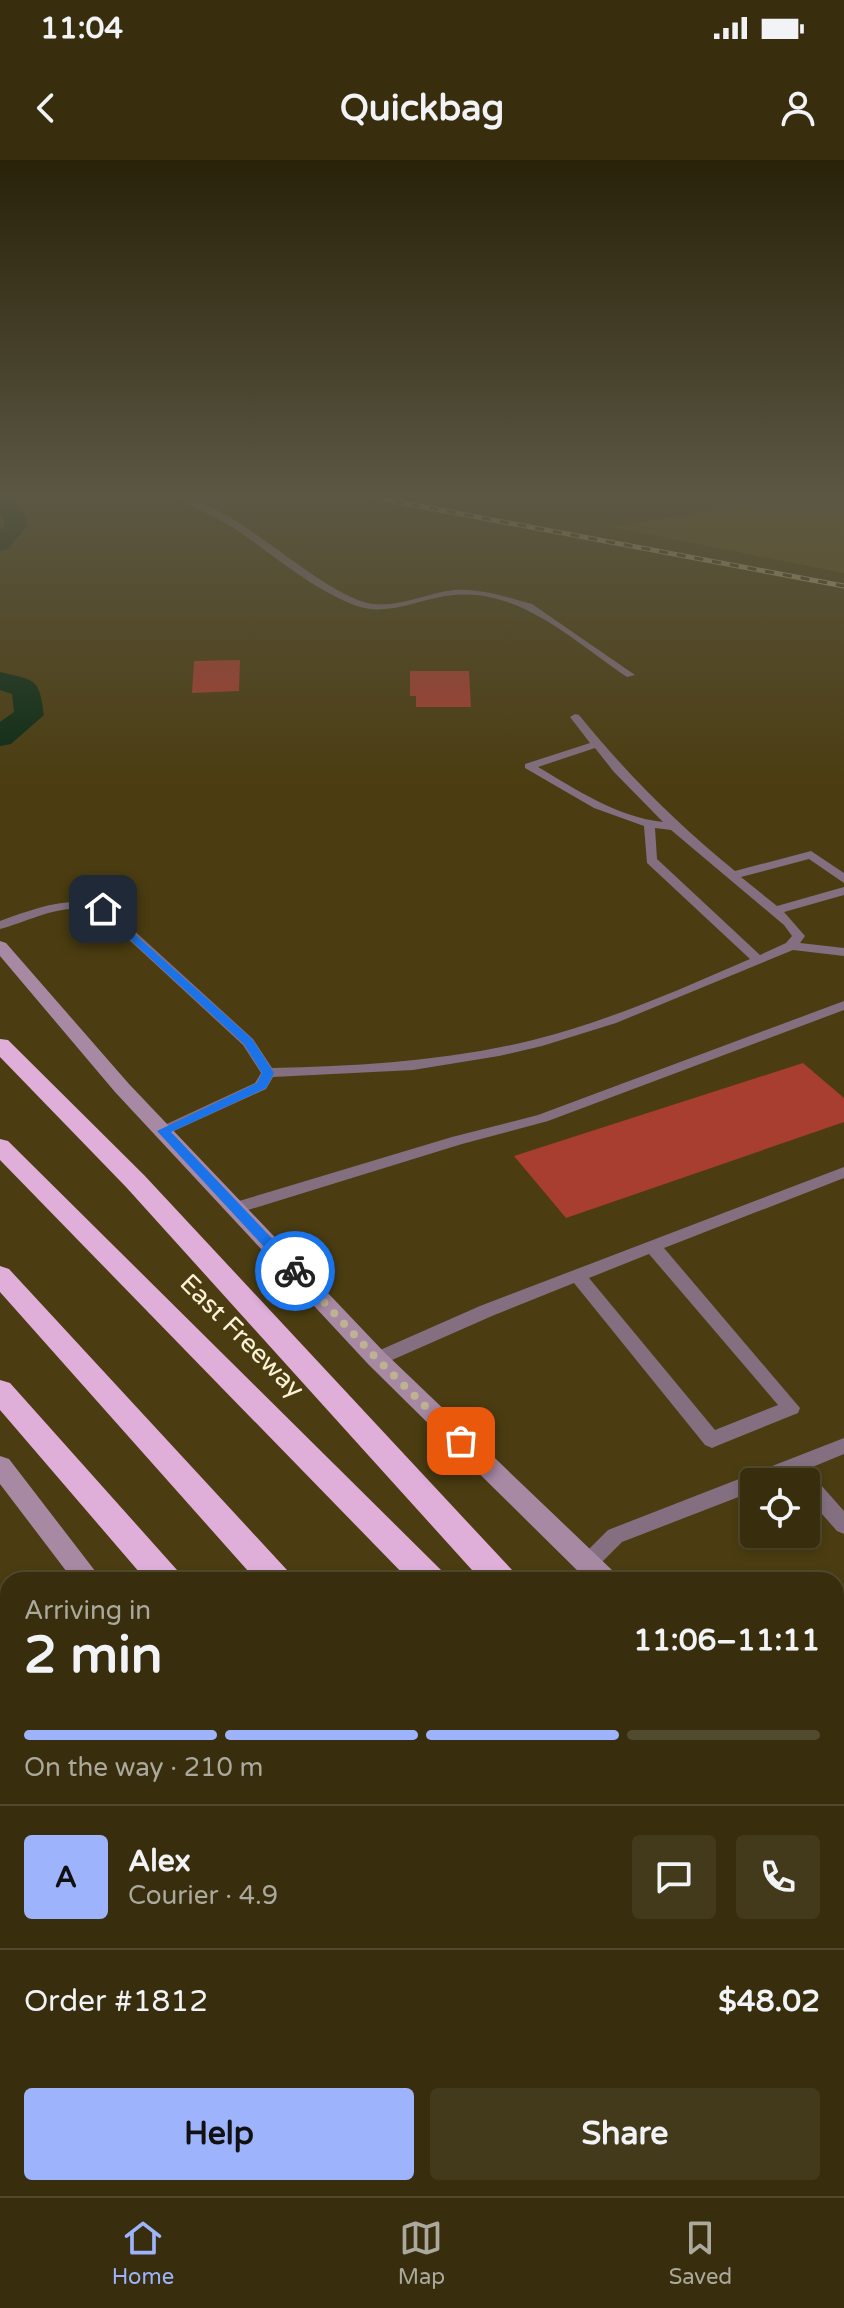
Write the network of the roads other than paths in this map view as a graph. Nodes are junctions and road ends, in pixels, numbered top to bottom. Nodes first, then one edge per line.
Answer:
1 (336, 593) edge
2 (456, 593) edge
3 (468, 593) edge
4 (630, 675) dead end
5 (575, 717) dead end
6 (597, 744) junction
7 (649, 826) junction
8 (674, 827) junction
9 (731, 876) junction
10 (844, 879) edge
11 (844, 891) edge
12 (774, 911) junction
13 (0, 925) edge
14 (0, 946) edge
15 (791, 946) junction
16 (844, 952) edge
17 (758, 960) junction
18 (844, 1005) edge
19 (0, 1045) edge
20 (268, 1073) junction
21 (163, 1131) junction
22 (0, 1146) edge
23 (844, 1172) edge
24 (235, 1208) junction
25 (652, 1246) junction
26 (0, 1275) edge
27 (578, 1276) junction
28 (377, 1359) junction
29 (0, 1391) edge
30 (844, 1446) edge
31 (0, 1466) edge
32 (813, 1468) edge
33 (740, 1487) edge
34 (820, 1498) edge
35 (844, 1525) edge
36 (587, 1564) junction
37 (83, 1572) edge
38 (159, 1572) edge
39 (269, 1572) edge
40 (422, 1572) edge
41 (494, 1572) edge
42 (596, 1572) edge

1 - 2 lane
3 - 4 lane
5 - 6 lane
6 - 7 lane
6 - 8 lane
7 - 8 lane
7 - 17 lane
8 - 9 lane
9 - 10 lane
9 - 12 lane
11 - 12 lane
12 - 15 lane
13 - 20 lane
14 - 21 main road
15 - 16 lane
15 - 17 lane
17 - 20 lane
18 - 24 lane
19 - 41 highway
20 - 21 lane
21 - 24 main road
22 - 40 highway, East Freeway
23 - 25 lane
24 - 28 main road
25 - 27 lane
25 - 27 lane
26 - 39 highway
27 - 28 lane
28 - 36 main road
29 - 38 highway
30 - 32 lane
31 - 37 main road
33 - 36 lane
34 - 35 lane
36 - 42 main road

